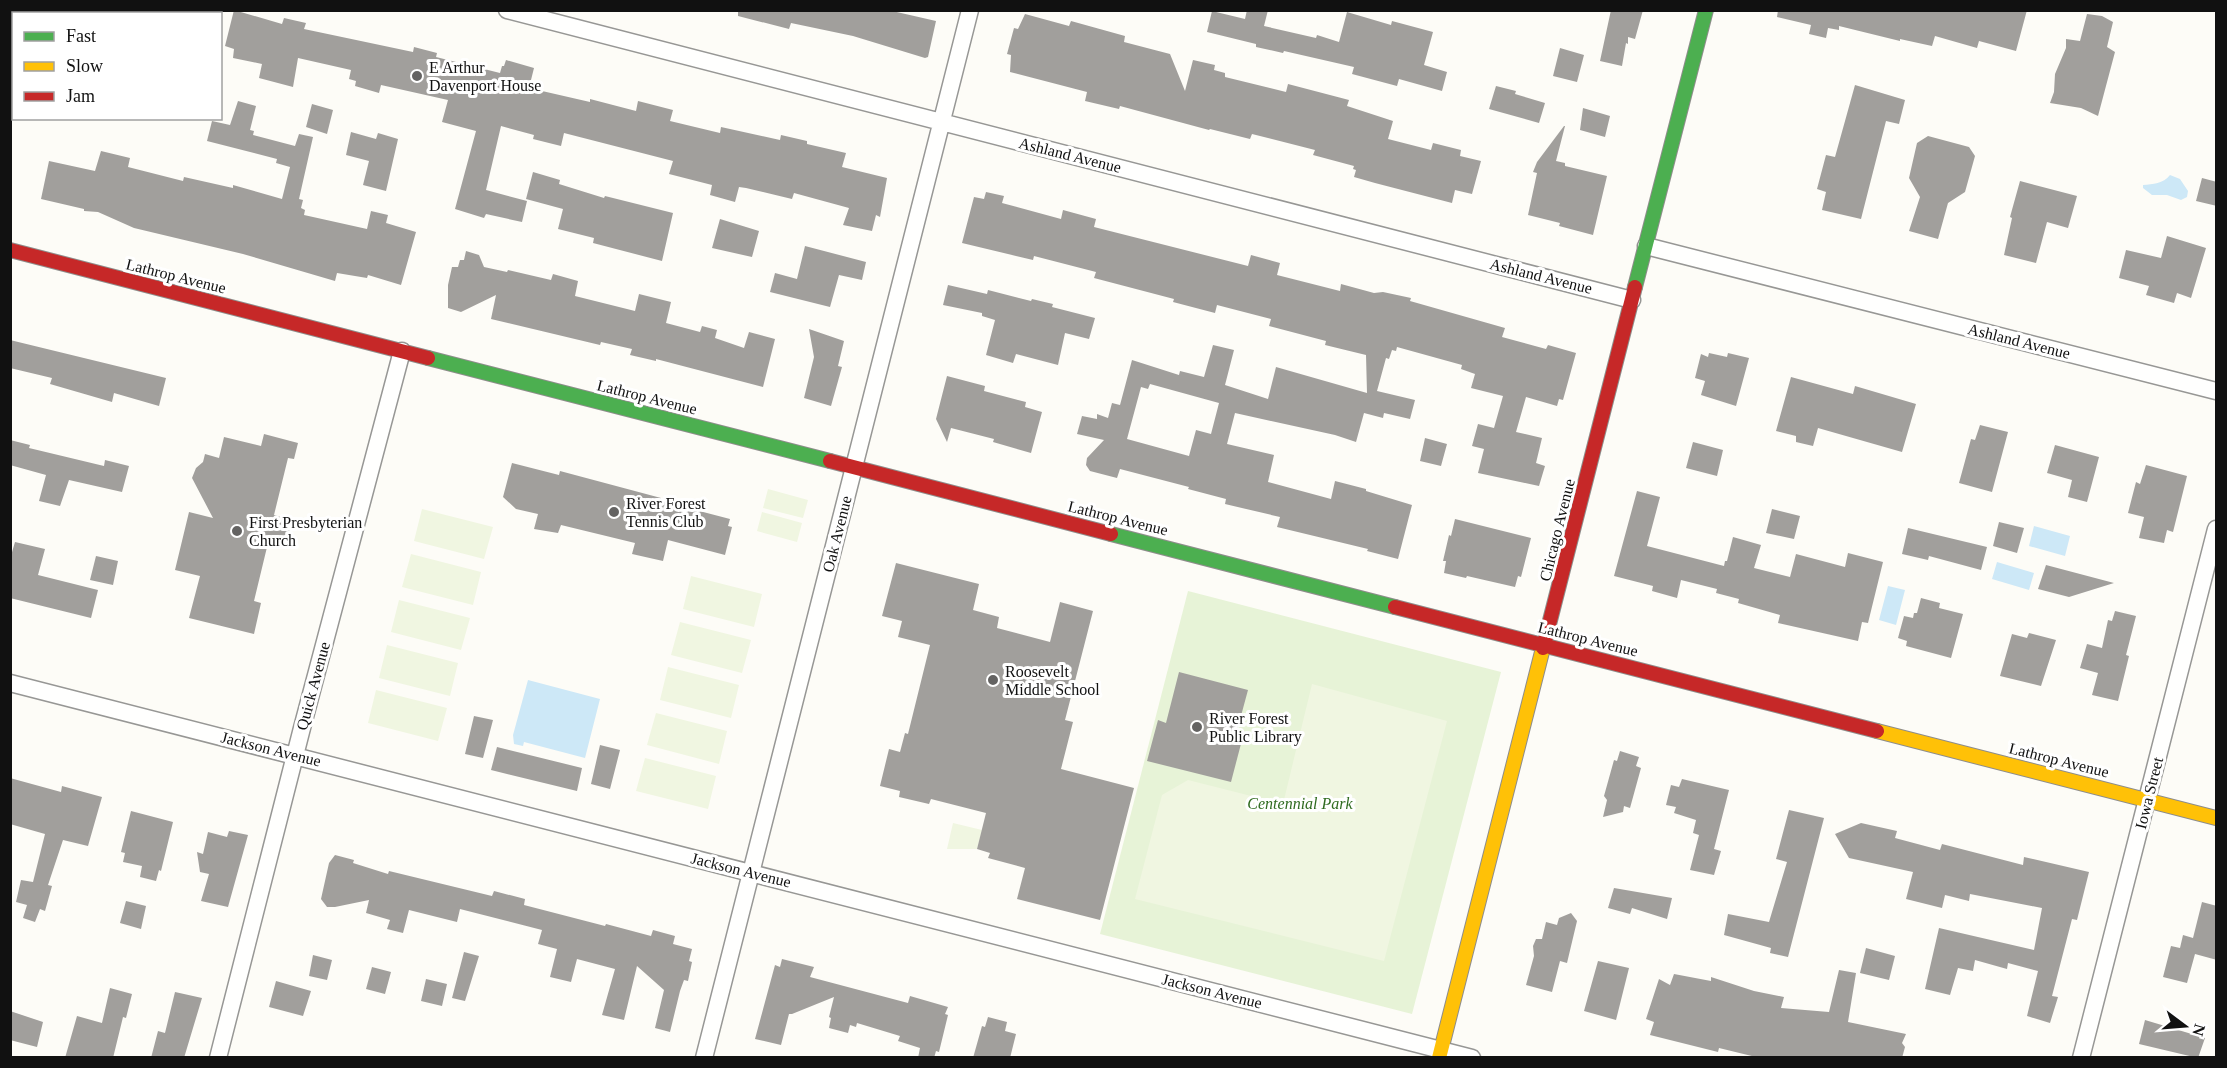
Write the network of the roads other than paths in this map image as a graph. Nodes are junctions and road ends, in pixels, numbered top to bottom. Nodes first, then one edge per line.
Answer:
1 (507, 10) edge
2 (970, 10) edge
3 (1706, 10) edge
4 (942, 122) junction
5 (1646, 246) junction
6 (10, 250) edge
7 (1632, 300) junction
8 (402, 351) junction
9 (2217, 391) edge
10 (854, 467) junction
11 (2217, 529) edge
12 (1544, 645) junction
13 (10, 683) edge
14 (295, 755) junction
15 (2147, 800) junction
16 (2217, 818) edge
17 (752, 873) junction
18 (1440, 1053) edge
19 (218, 1058) edge
20 (704, 1058) edge
21 (1472, 1058) edge
22 (2081, 1058) edge

1 - 4 street, Ashland Avenue
2 - 4 street, Oak Avenue
3 - 5 street, Chicago Avenue
4 - 7 street, Ashland Avenue
4 - 10 street, Oak Avenue
5 - 7 street, Chicago Avenue
5 - 9 street, Ashland Avenue
6 - 8 street, Lathrop Avenue
7 - 12 street, Chicago Avenue
8 - 10 street, Lathrop Avenue
8 - 14 street, Quick Avenue
10 - 12 street, Lathrop Avenue
10 - 17 street, Oak Avenue
11 - 15 street, Iowa Street
12 - 15 street, Lathrop Avenue
12 - 18 street, Chicago Avenue
13 - 14 street, Jackson Avenue
14 - 17 street, Jackson Avenue
14 - 19 street, Quick Avenue
15 - 16 street, Lathrop Avenue
15 - 22 street, Iowa Street
17 - 18 street, Jackson Avenue
17 - 20 street, Oak Avenue
18 - 21 street, Jackson Avenue

